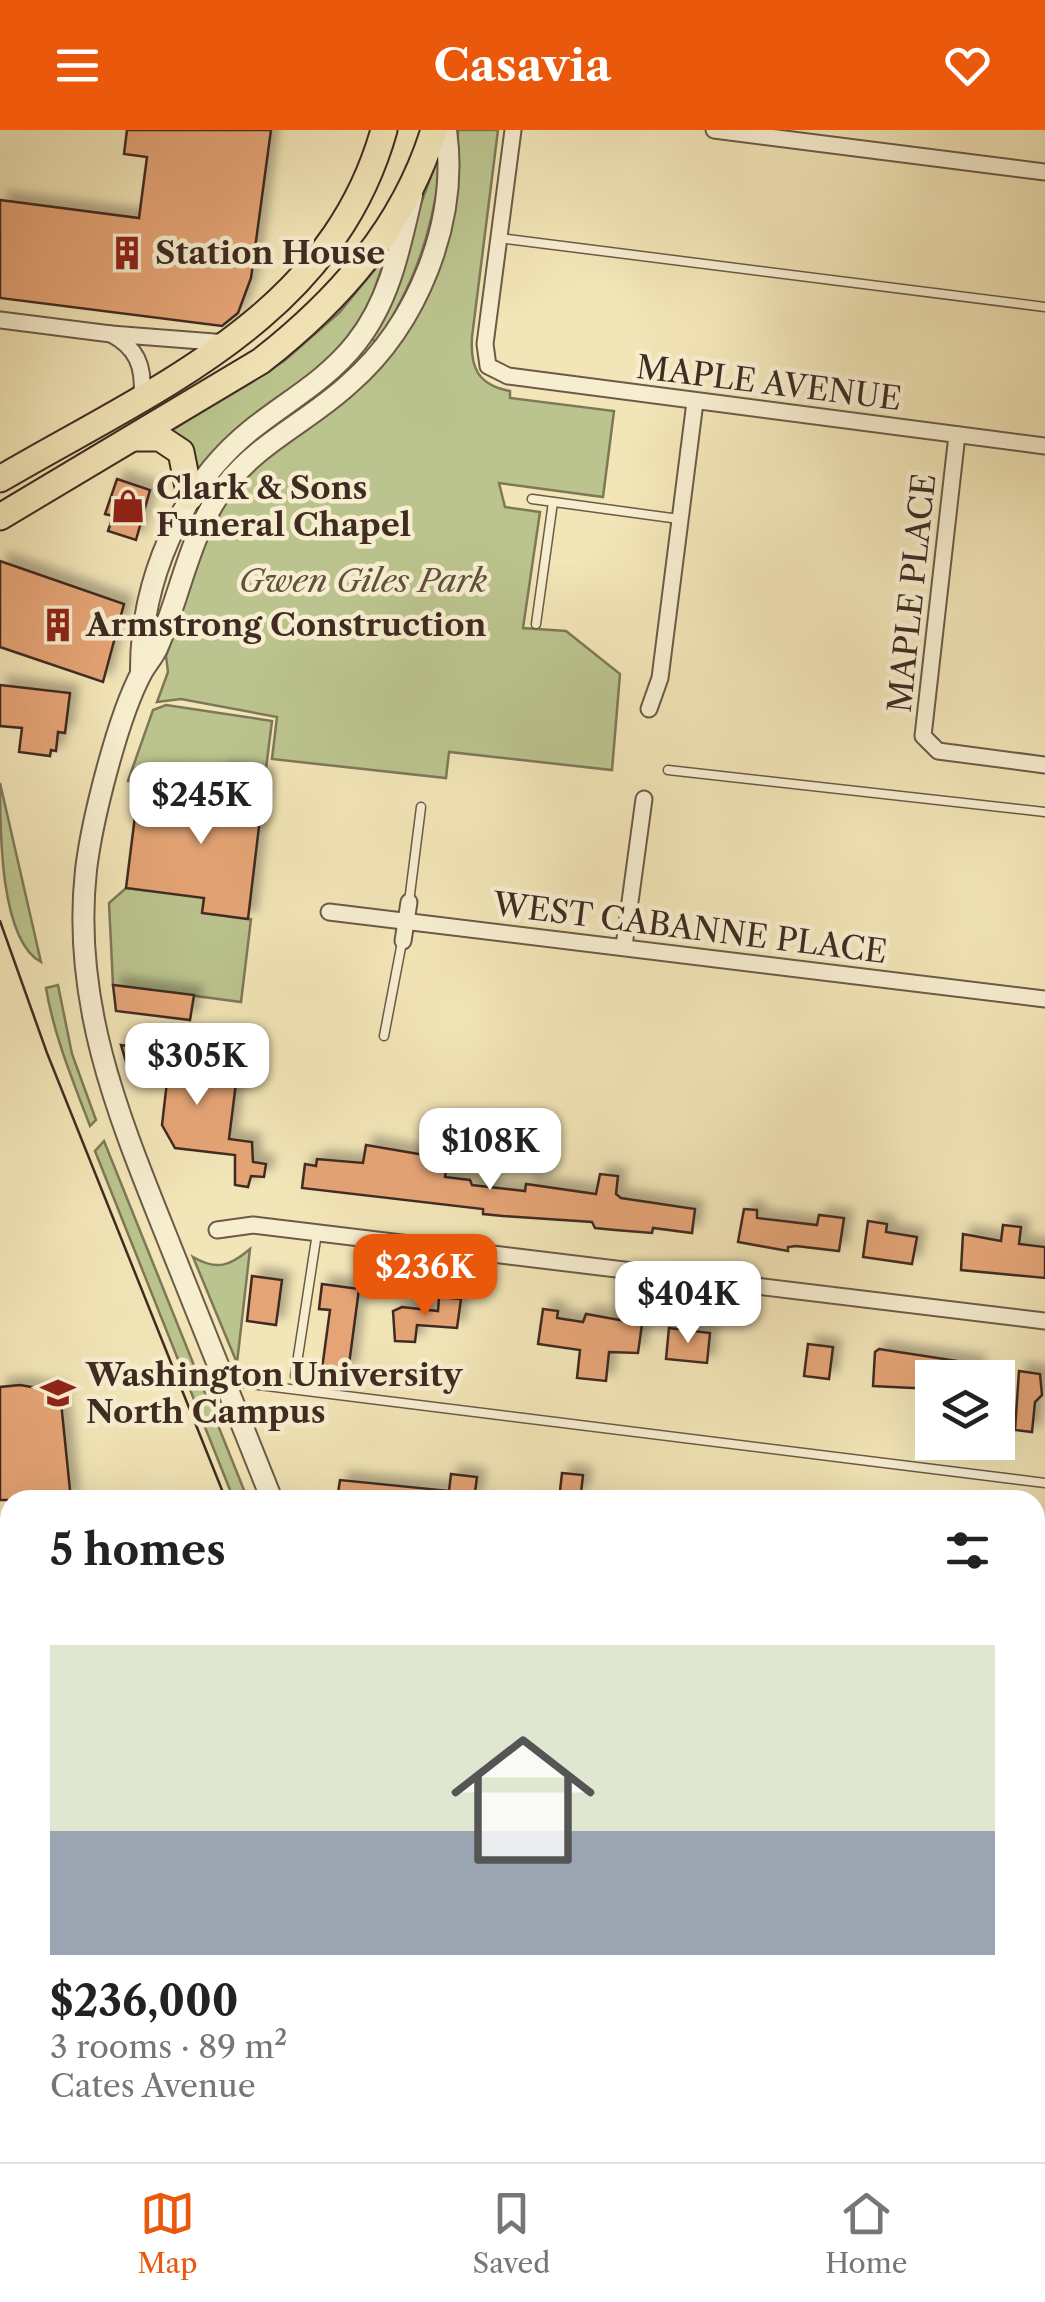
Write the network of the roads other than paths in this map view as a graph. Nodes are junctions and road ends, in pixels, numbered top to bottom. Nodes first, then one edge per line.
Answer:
1 (419, 130) edge
2 (434, 130) edge
3 (446, 130) edge
4 (512, 130) edge
5 (714, 130) edge
6 (377, 139) edge
7 (418, 170) junction
8 (1045, 172) edge
9 (499, 238) junction
10 (1045, 307) edge
11 (0, 320) edge
12 (111, 334) junction
13 (227, 343) junction
14 (142, 395) junction
15 (695, 402) junction
16 (957, 434) junction
17 (135, 438) junction
18 (1045, 446) edge
19 (0, 479) edge
20 (190, 497) junction
21 (532, 499) dead end
22 (553, 502) junction
23 (0, 517) edge
24 (679, 519) junction
25 (536, 624) dead end
26 (141, 673) junction
27 (649, 709) dead end
28 (1045, 765) edge
29 (668, 770) dead end
30 (644, 799) dead end
31 (421, 807) dead end
32 (1045, 812) edge
33 (409, 902) joint
34 (329, 912) dead end
35 (406, 922) junction
36 (402, 941) joint
37 (624, 946) junction
38 (1045, 999) edge
39 (384, 1036) dead end
40 (218, 1230) dead end
41 (317, 1233) junction
42 (1045, 1321) edge
43 (295, 1376) dead end
44 (224, 1381) junction
45 (1045, 1483) edge
46 (268, 1490) edge

1 - 7 main road
2 - 7 main road
3 - 26 street
4 - 9 street
5 - 8 street
6 - 13 main road
7 - 17 main road
7 - 20 street
9 - 10 lane
9 - 15 street, MAPLE AVENUE
11 - 12 street
12 - 13 street
12 - 14 street
13 - 14 main road
14 - 19 main road
15 - 16 street, MAPLE AVENUE
15 - 24 street
16 - 18 street, MAPLE AVENUE
16 - 28 street, MAPLE PLACE
17 - 20 main road
17 - 23 main road
20 - 26 street
21 - 22 lane
22 - 24 lane
22 - 25 lane
24 - 27 street
26 - 44 street
29 - 32 lane
30 - 37 street
31 - 33 lane
33 - 35 street
34 - 35 street, WEST CABANNE PLACE
35 - 36 street
35 - 37 street, WEST CABANNE PLACE
36 - 39 lane
37 - 38 street, WEST CABANNE PLACE
40 - 41 street
41 - 42 street
41 - 43 lane
44 - 45 lane
44 - 46 street

